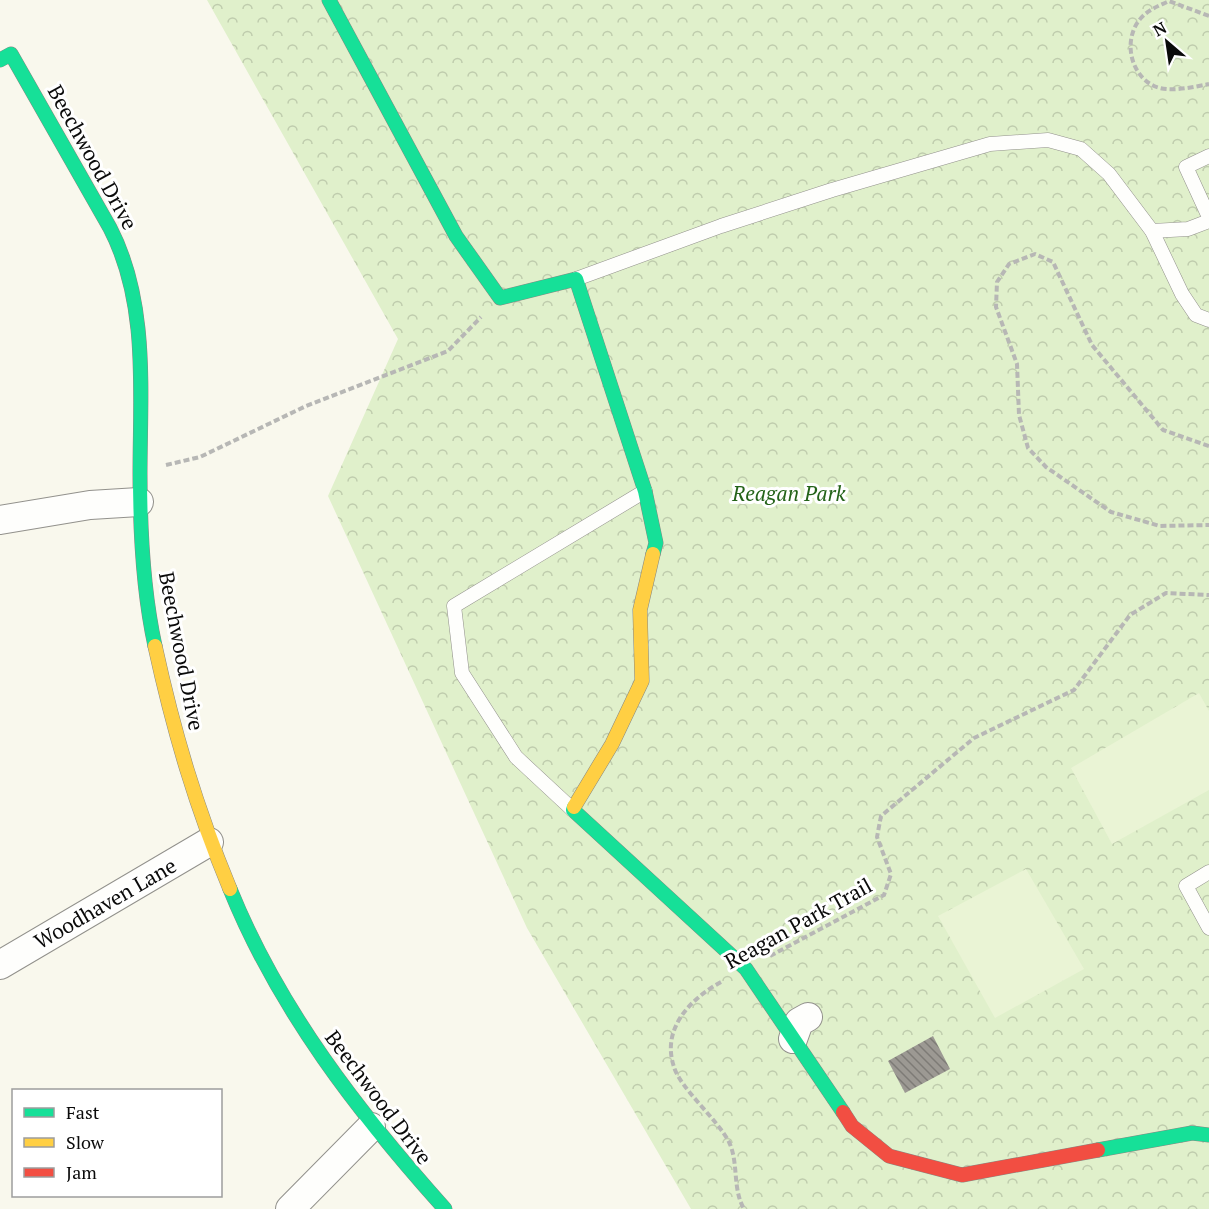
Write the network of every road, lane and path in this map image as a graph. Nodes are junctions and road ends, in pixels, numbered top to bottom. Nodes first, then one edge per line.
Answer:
1 (329, 0) edge
2 (1209, 16) edge
3 (5, 57) edge
4 (1209, 84) edge
5 (1209, 156) edge
6 (1209, 219) edge
7 (1152, 231) junction
8 (576, 279) junction
9 (500, 298) junction
10 (1209, 320) edge
11 (1209, 446) edge
12 (139, 472) junction
13 (645, 491) junction
14 (140, 502) junction
15 (0, 520) edge
16 (1209, 525) edge
17 (1209, 595) edge
18 (573, 810) junction
19 (209, 842) junction
20 (1209, 872) edge
21 (1209, 928) edge
22 (0, 964) edge
23 (746, 969) junction
24 (371, 1127) junction
25 (1209, 1135) edge
26 (290, 1209) edge
27 (445, 1209) edge
28 (744, 1209) edge

1 - 9 street
2 - 4 path
3 - 12 street, Beechwood Drive
5 - 6 lane
6 - 7 lane
7 - 8 lane
7 - 10 lane
8 - 9 street
8 - 13 street
9 - 12 path
11 - 16 path
12 - 14 street, Beechwood Drive
13 - 18 street
13 - 18 lane
14 - 15 street
14 - 19 street, Beechwood Drive
17 - 23 path, Reagan Park Trail
18 - 23 street
19 - 22 street, Woodhaven Lane
19 - 24 street, Beechwood Drive
20 - 21 lane
23 - 25 street
23 - 28 path, Reagan Park Trail
24 - 26 street
24 - 27 street, Beechwood Drive

